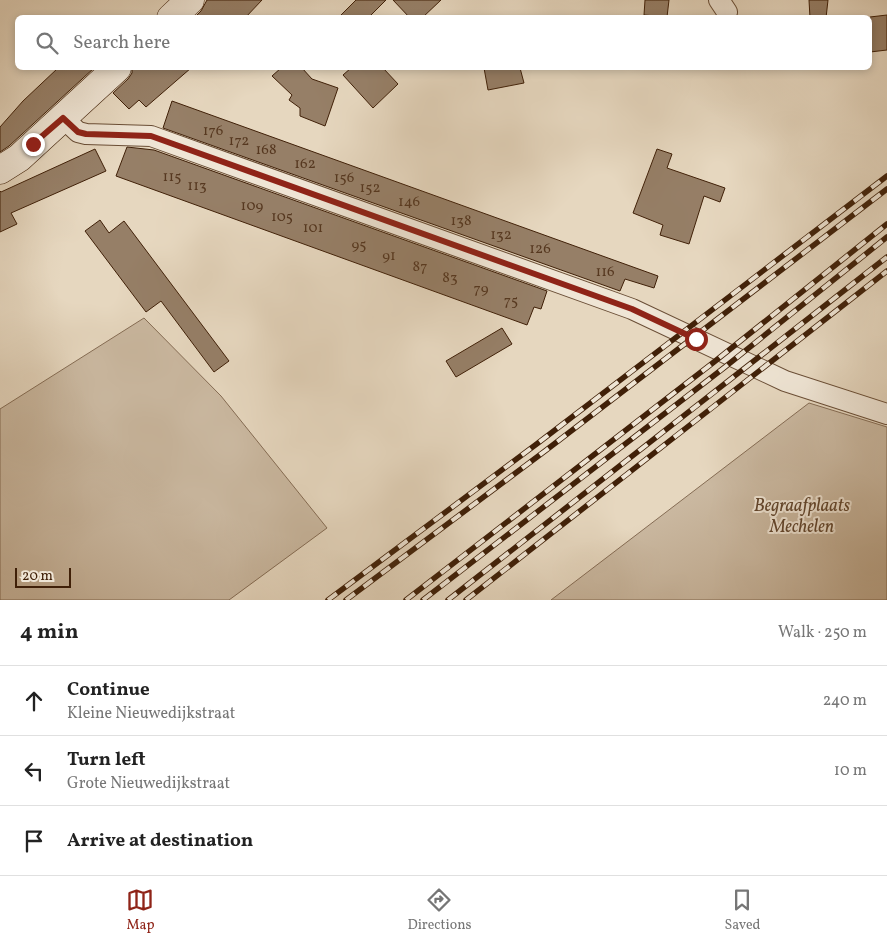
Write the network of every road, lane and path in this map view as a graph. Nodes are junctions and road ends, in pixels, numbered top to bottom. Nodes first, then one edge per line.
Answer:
1 (190, 0) edge
2 (174, 15) edge
3 (115, 70) edge
4 (63, 118) junction
5 (0, 170) edge
6 (887, 414) edge

1 - 2 main road
3 - 4 main road
4 - 5 main road
4 - 6 street

